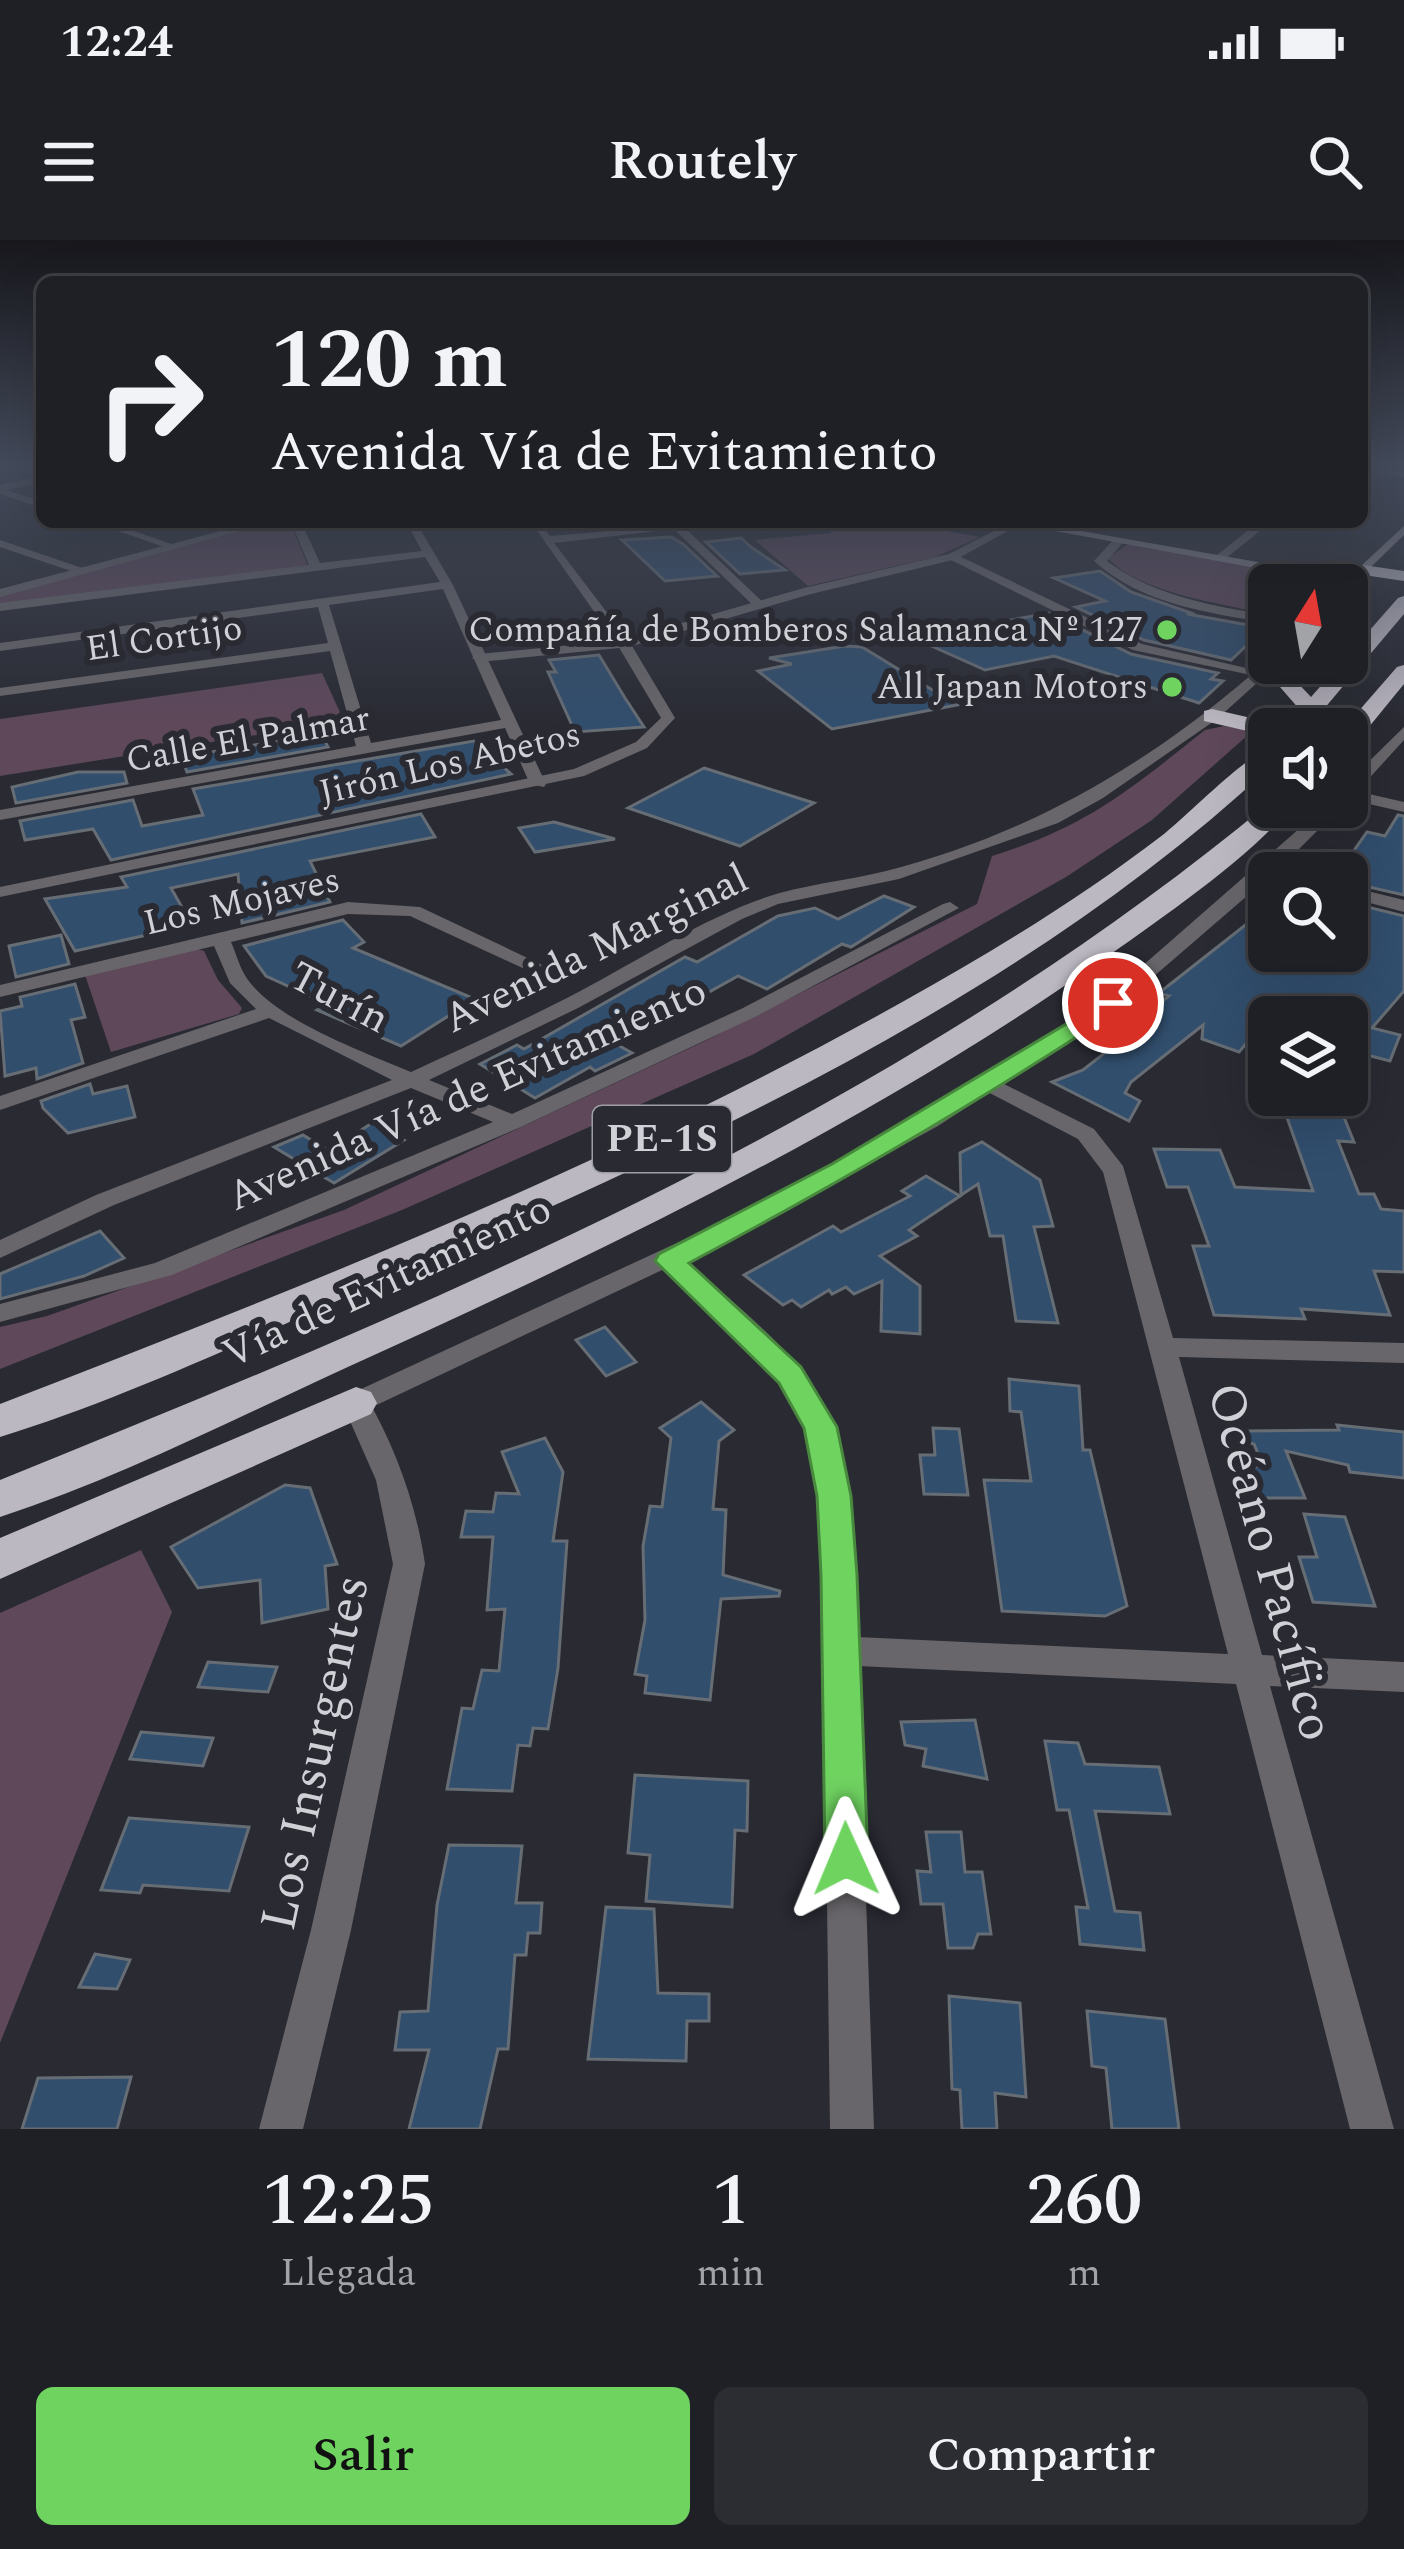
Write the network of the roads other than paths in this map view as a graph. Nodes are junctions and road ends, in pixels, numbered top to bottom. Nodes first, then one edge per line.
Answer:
1 (24, 551) edge
2 (158, 551) edge
3 (309, 551) edge
4 (556, 551) edge
5 (704, 551) edge
6 (964, 551) edge
7 (1108, 551) edge
8 (1218, 551) edge
9 (1222, 551) edge
10 (1226, 552) junction
11 (430, 553) joint
12 (953, 557) junction
13 (1281, 564) edge
14 (316, 568) junction
15 (81, 571) junction
16 (1404, 576) edge
17 (1368, 579) edge
18 (447, 585) junction
19 (0, 593) edge
20 (1404, 602) edge
21 (323, 604) junction
22 (761, 605) junction
23 (0, 607) edge
24 (1248, 615) edge
25 (1368, 629) edge
26 (1383, 629) junction
27 (624, 644) junction
28 (336, 646) junction
29 (0, 647) edge
30 (479, 658) junction
31 (1248, 665) edge
32 (1404, 671) edge
33 (1248, 684) edge
34 (1288, 684) edge
35 (0, 692) edge
36 (1310, 708) edge
37 (1314, 708) edge
38 (1368, 714) edge
39 (1212, 716) junction
40 (507, 723) junction
41 (1248, 724) edge
42 (1404, 730) edge
43 (365, 749) junction
44 (1368, 770) edge
45 (1248, 774) edge
46 (538, 784) junction
47 (1368, 798) edge
48 (1404, 807) edge
49 (0, 815) edge
50 (1254, 828) edge
51 (1314, 828) edge
52 (1293, 852) edge
53 (0, 892) edge
54 (1248, 894) edge
55 (1368, 897) edge
56 (1404, 906) edge
57 (950, 908) dead end
58 (221, 940) junction
59 (560, 978) dead end
60 (0, 991) edge
61 (272, 1010) junction
62 (410, 1081) junction
63 (990, 1084) junction
64 (0, 1103) edge
65 (513, 1122) junction
66 (0, 1250) edge
67 (670, 1261) junction
68 (0, 1313) edge
69 (1162, 1347) junction
70 (1404, 1353) edge
71 (356, 1403) junction
72 (0, 1421) edge
73 (0, 1499) edge
74 (0, 1559) edge
75 (842, 1652) junction
76 (1249, 1669) junction
77 (1404, 1677) edge
78 (281, 2129) edge
79 (852, 2129) edge
80 (1372, 2129) edge

1 - 15 street
2 - 15 street
3 - 14 street
4 - 27 street, Jirón Los Abetos
5 - 22 street
6 - 12 street
7 - 24 street
8 - 10 main road
9 - 10 main road
10 - 13 main road
11 - 14 street
11 - 18 street
12 - 22 street
12 - 31 street
14 - 23 street
15 - 19 street
16 - 17 highway
18 - 21 street
18 - 30 street
20 - 26 highway
21 - 28 street
21 - 29 street
22 - 27 street
25 - 26 highway
26 - 37 highway
27 - 30 street
27 - 46 street, Jirón Los Abetos
28 - 35 street, El Cortijo
28 - 43 street
30 - 40 street
32 - 38 highway
33 - 39 street, Avenida Marginal
34 - 36 highway
39 - 41 highway
39 - 62 street, Avenida Marginal
40 - 43 street, Calle El Palmar
40 - 46 street
42 - 44 street
43 - 49 street, Calle El Palmar
45 - 72 highway, Vía de Evitamiento / PE-1S
46 - 53 street, Jirón Los Abetos
47 - 48 street
50 - 73 highway, Vía de Evitamiento / PE-1S
51 - 52 street
54 - 63 street
55 - 56 street
57 - 65 street, Avenida Vía de Evitamiento
58 - 59 street, Los Mojaves
58 - 60 street, Los Mojaves
58 - 61 street, Turín
61 - 62 street, Turín
61 - 64 street
62 - 65 street, Turín
62 - 66 street, Avenida Marginal
63 - 67 street
63 - 69 street, Océano Pacífico
65 - 68 street, Avenida Vía de Evitamiento
67 - 71 street
67 - 75 street
69 - 70 street
69 - 76 street, Océano Pacífico
71 - 74 highway
71 - 78 street, Los Insurgentes
75 - 76 street
75 - 79 street
76 - 77 street
76 - 80 street, Océano Pacífico

